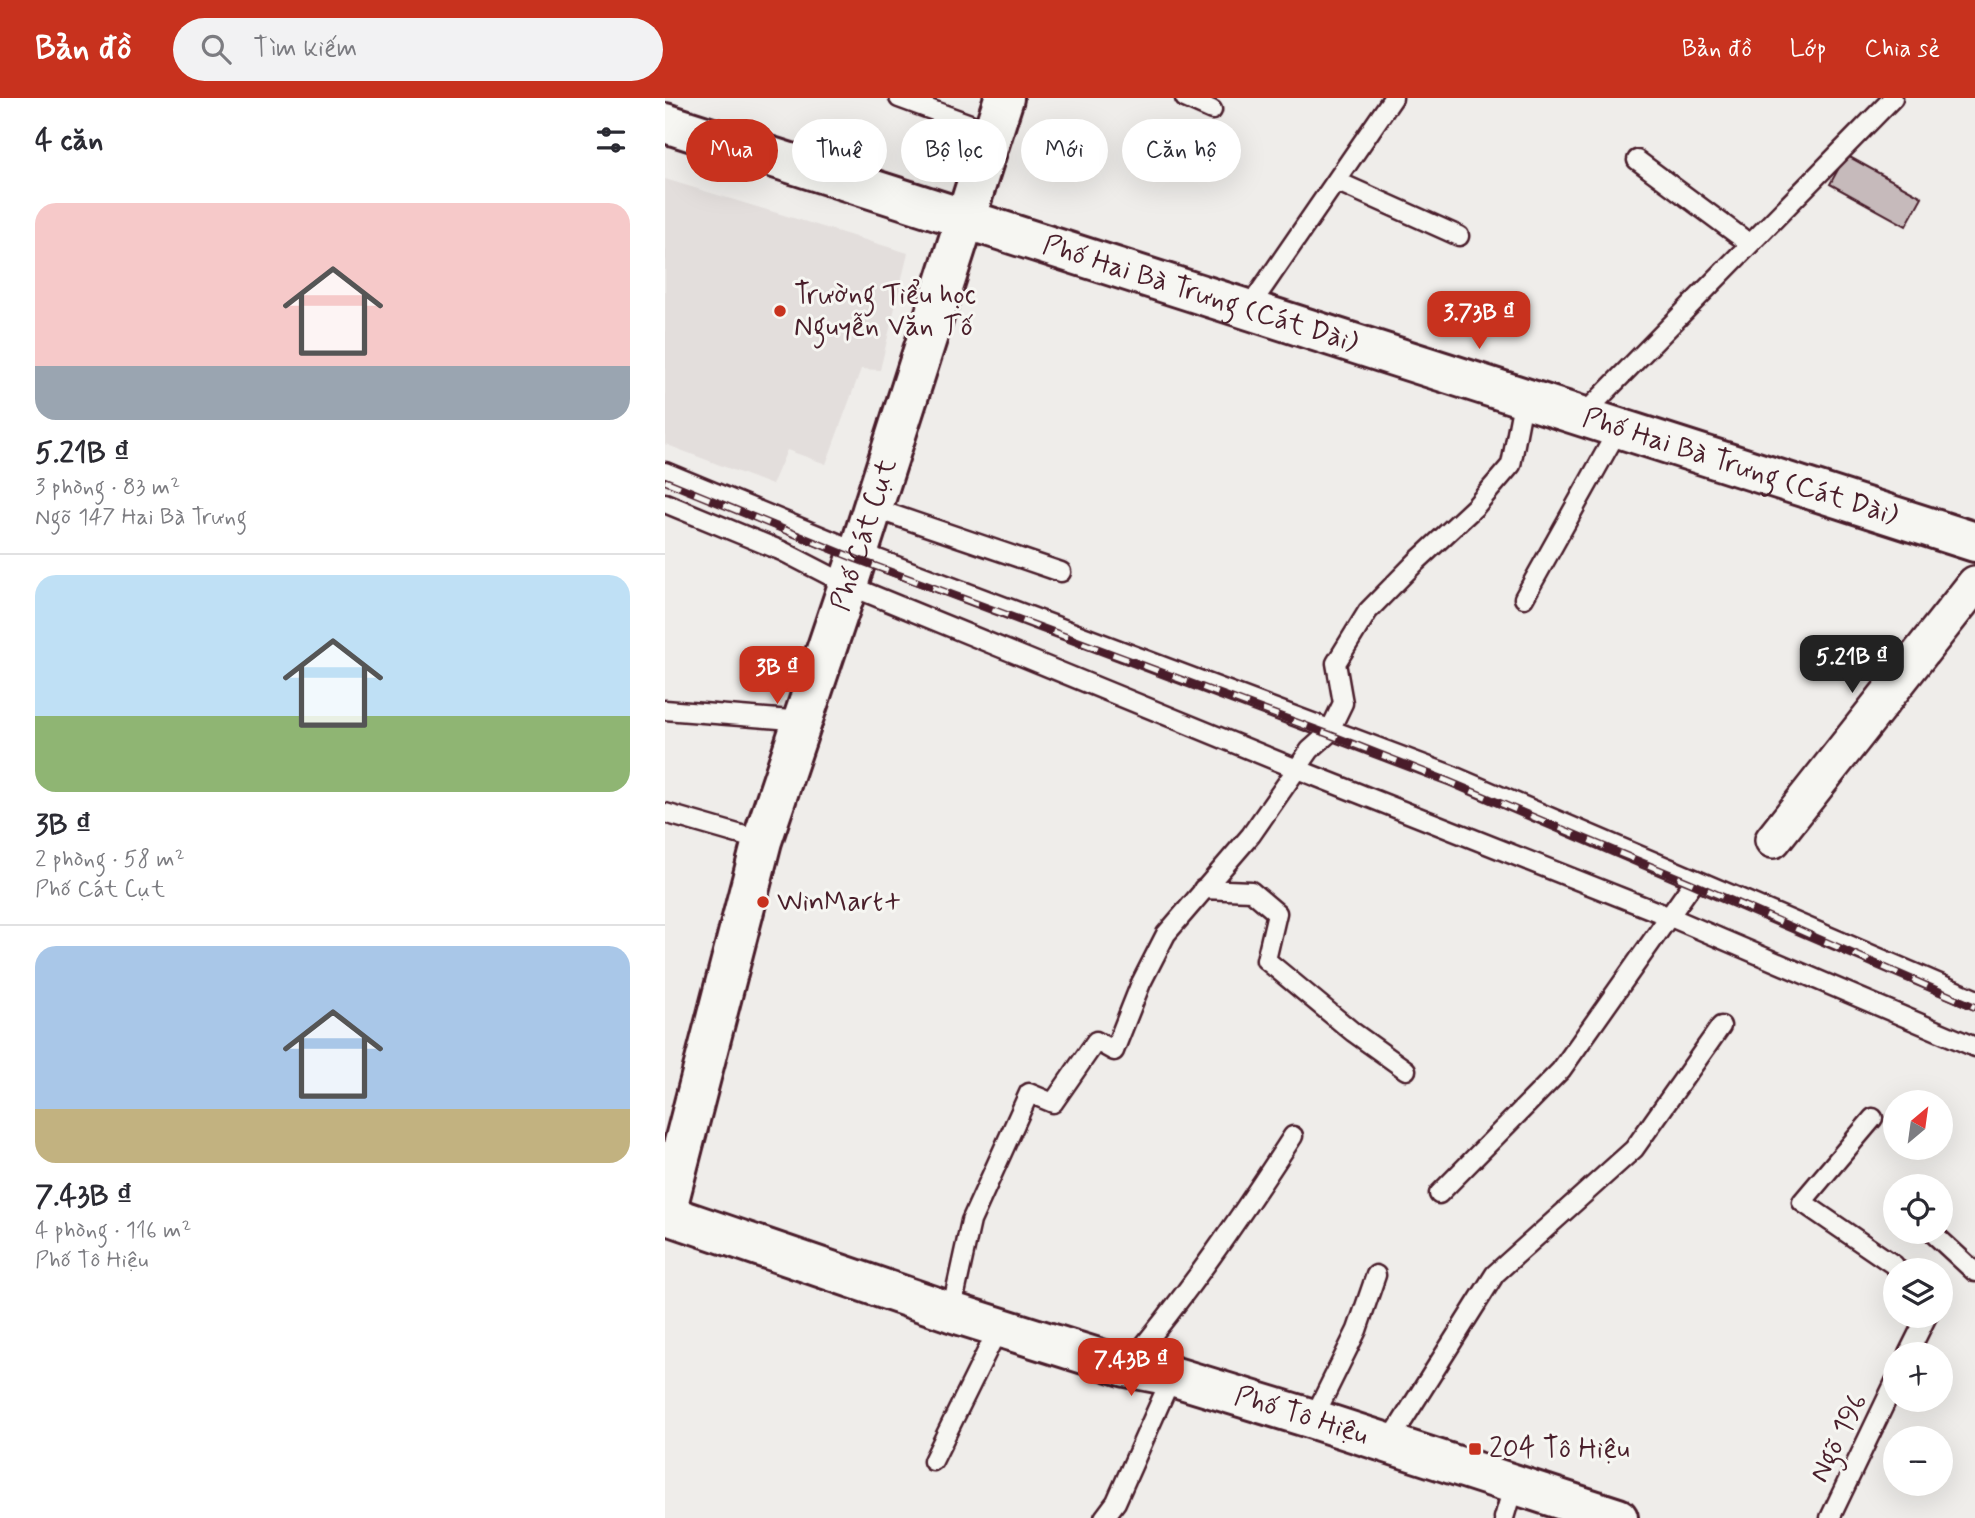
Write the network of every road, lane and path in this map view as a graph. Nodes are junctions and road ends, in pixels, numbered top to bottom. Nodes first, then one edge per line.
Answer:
1 (899, 98) edge
2 (1185, 98) edge
3 (1393, 98) edge
4 (1893, 98) edge
5 (1212, 110) dead end
6 (998, 115) edge
7 (665, 123) edge
8 (1637, 160) dead end
9 (1336, 180) junction
10 (964, 218) junction
11 (1459, 236) dead end
12 (1750, 244) junction
13 (1248, 309) junction
14 (1524, 397) junction
15 (1582, 416) junction
16 (1619, 428) junction
17 (665, 472) edge
18 (665, 503) edge
19 (873, 508) junction
20 (1975, 542) edge
21 (853, 568) junction
22 (1061, 572) dead end
23 (1975, 584) edge
24 (1524, 598) dead end
25 (665, 710) edge
26 (804, 721) junction
27 (1330, 729) junction
28 (1297, 769) junction
29 (665, 813) edge
30 (1773, 840) dead end
31 (762, 841) junction
32 (1695, 880) junction
33 (1203, 888) junction
34 (1668, 916) junction
35 (1975, 999) edge
36 (1721, 1026) dead end
37 (1975, 1047) edge
38 (1406, 1070) dead end
39 (1873, 1118) dead end
40 (1293, 1136) dead end
41 (1439, 1194) dead end
42 (665, 1215) edge
43 (1945, 1244) edge
44 (1884, 1258) edge
45 (1975, 1272) edge
46 (1376, 1275) dead end
47 (951, 1312) junction
48 (999, 1327) junction
49 (1126, 1367) junction
50 (1172, 1377) junction
51 (1883, 1407) edge
52 (1313, 1419) junction
53 (1388, 1444) junction
54 (933, 1461) dead end
55 (1509, 1501) edge
56 (1104, 1518) edge
57 (1618, 1518) edge
58 (1830, 1518) edge

1 - 6 lane
2 - 5 lane
3 - 9 lane
4 - 12 lane
6 - 10 main road, Phố Cát Cụt
7 - 10 main road, Phố Hai Bà Trưng (Cát Dài)
8 - 12 lane
9 - 11 lane
9 - 13 lane
10 - 13 main road, Phố Hai Bà Trưng (Cát Dài)
10 - 19 main road, Phố Cát Cụt
12 - 15 lane
13 - 14 main road, Phố Hai Bà Trưng (Cát Dài)
14 - 15 main road, Phố Hai Bà Trưng (Cát Dài)
14 - 27 lane
15 - 16 main road, Phố Hai Bà Trưng (Cát Dài)
16 - 20 main road, Phố Hai Bà Trưng (Cát Dài)
16 - 24 lane
17 - 21 lane
18 - 21 lane
19 - 21 main road, Phố Cát Cụt
19 - 22 lane
21 - 26 main road, Phố Cát Cụt
21 - 27 lane
21 - 28 lane
23 - 30 street
25 - 26 lane
26 - 31 main road, Phố Cát Cụt
27 - 28 lane
27 - 32 lane
28 - 33 lane
28 - 34 lane
29 - 31 lane
31 - 42 main road, Phố Cát Cụt
32 - 34 lane
32 - 35 lane
33 - 38 lane
33 - 47 lane
34 - 37 lane
34 - 41 lane
36 - 53 lane
39 - 44 lane
40 - 49 lane
42 - 47 main road, Phố Tô Hiệu
43 - 45 lane
46 - 52 lane
47 - 48 main road, Phố Tô Hiệu
48 - 49 main road, Phố Tô Hiệu
48 - 54 lane
49 - 50 main road, Phố Tô Hiệu
50 - 52 main road, Phố Tô Hiệu
50 - 56 lane
51 - 58 lane, Ngõ 196
52 - 53 main road, Phố Tô Hiệu
53 - 55 main road, Phố Tô Hiệu
55 - 57 main road, Phố Tô Hiệu

